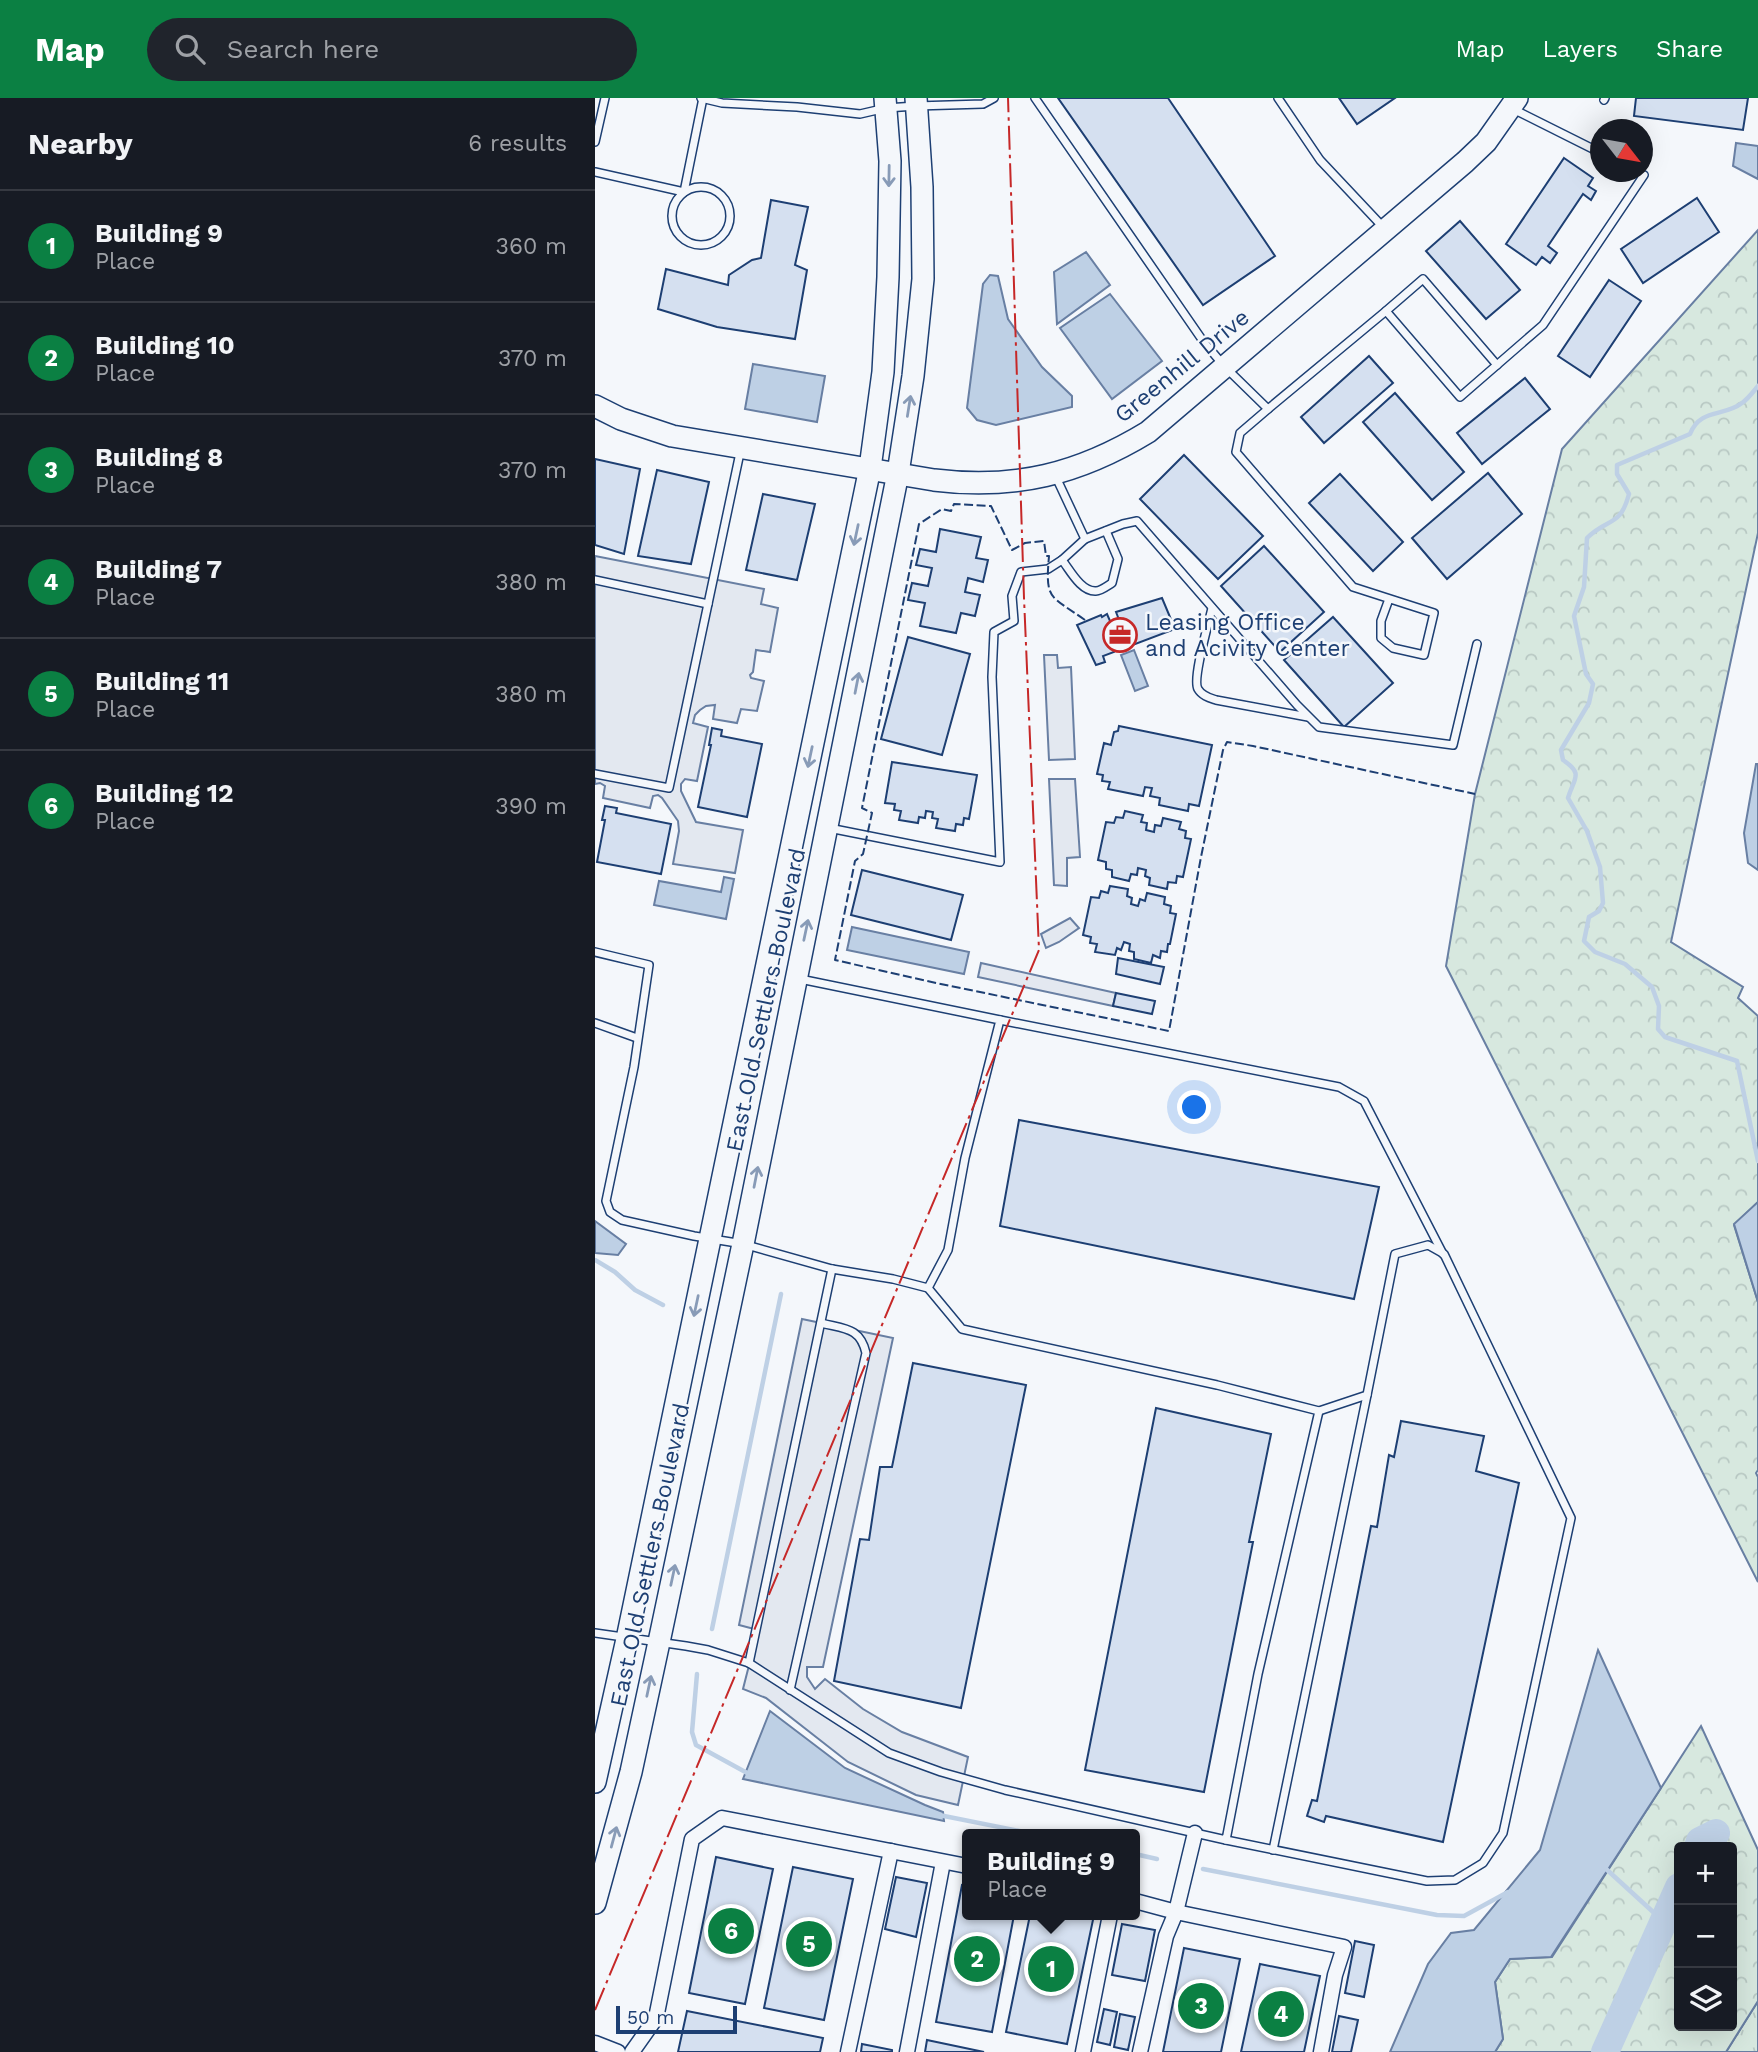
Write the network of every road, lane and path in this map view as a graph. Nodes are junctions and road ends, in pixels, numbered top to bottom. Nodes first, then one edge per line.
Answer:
1 (605, 98) edge
2 (702, 98) edge
3 (994, 98) edge
4 (1035, 98) edge
5 (1278, 98) edge
6 (916, 102) edge
7 (885, 103) edge
8 (1514, 103) edge
9 (595, 142) edge
10 (1590, 147) edge
11 (595, 172) edge
12 (1639, 182) edge
13 (684, 192) junction
14 (1385, 230) junction
15 (1385, 311) junction
16 (1497, 365) junction
17 (1225, 367) junction
18 (595, 406) edge
19 (1268, 409) junction
20 (741, 448) junction
21 (870, 468) junction
22 (898, 473) junction
23 (1054, 475) junction
24 (1106, 531) junction
25 (1085, 539) junction
26 (1062, 560) junction
27 (595, 580) edge
28 (1389, 599) junction
29 (708, 604) junction
30 (1212, 608) junction
31 (1477, 644) dead end
32 (1309, 717) junction
33 (595, 774) edge
34 (828, 828) junction
35 (595, 952) edge
36 (796, 978) junction
37 (1000, 1020) junction
38 (595, 1023) edge
39 (637, 1038) junction
40 (709, 1239) junction
41 (743, 1244) junction
42 (1444, 1255) junction
43 (832, 1269) junction
44 (928, 1288) junction
45 (821, 1323) junction
46 (1367, 1395) junction
47 (1318, 1411) junction
48 (595, 1633) edge
49 (627, 1639) junction
50 (659, 1642) junction
51 (749, 1663) junction
52 (790, 1690) junction
53 (595, 1782) edge
54 (1195, 1833) junction
55 (1226, 1840) junction
56 (1273, 1850) junction
57 (891, 1851) junction
58 (943, 1862) junction
59 (962, 1865) edge
60 (1140, 1902) edge
61 (595, 1903) edge
62 (1177, 1912) junction
63 (1109, 1920) edge
64 (595, 2043) edge
65 (618, 2052) edge
66 (632, 2052) edge
67 (848, 2052) edge
68 (907, 2052) edge
69 (1083, 2052) edge
70 (1140, 2052) edge
71 (1321, 2052) edge

1 - 9 lane
2 - 7 lane
2 - 13 lane
3 - 6 lane
4 - 17 lane
5 - 14 lane
6 - 7 lane
22 -> 6 main road, East Old Settlers Boulevard
7 -> 21 main road, East Old Settlers Boulevard
8 - 10 lane
8 - 14 main road, Greenhill Drive
11 - 13 lane
12 - 16 lane
13 - 13 lane
14 - 17 main road, Greenhill Drive
15 - 16 lane
15 - 16 lane
15 - 19 lane
17 - 19 lane
17 - 23 main road, Greenhill Drive
18 - 20 main road, Greenhill Drive
19 - 28 lane
20 - 21 main road, Greenhill Drive
20 - 29 lane
21 - 22 main road, Greenhill Drive
21 -> 40 main road, East Old Settlers Boulevard
22 - 23 main road, Greenhill Drive
34 -> 22 main road, East Old Settlers Boulevard
23 - 25 lane
24 - 25 lane
24 - 26 lane
24 - 30 lane
25 - 26 lane
26 - 34 lane
27 - 29 lane
28 - 28 lane
29 - 33 lane
30 - 32 lane
30 - 32 lane
31 - 32 lane
36 -> 34 main road, East Old Settlers Boulevard
35 - 39 lane
36 - 37 lane
41 -> 36 main road, East Old Settlers Boulevard
37 - 42 lane
37 - 44 lane
38 - 39 lane
39 - 40 lane
40 - 41 lane
40 -> 49 main road, East Old Settlers Boulevard
41 - 43 lane
50 -> 41 main road, East Old Settlers Boulevard
42 - 46 lane
42 - 56 lane
43 - 44 lane
43 - 45 lane
44 - 47 lane
45 - 51 lane
45 - 52 lane
46 - 47 lane
46 - 56 lane
47 - 55 lane
48 - 49 lane
49 - 50 lane
49 - 53 main road, East Old Settlers Boulevard
50 - 51 lane
61 -> 50 main road, East Old Settlers Boulevard
51 - 52 lane
52 - 54 lane
54 - 55 lane
54 - 62 street
55 - 56 lane
57 - 58 street
57 - 66 street
57 - 67 street
58 - 59 street
58 - 68 street
60 - 62 street
62 - 70 street
62 - 71 street
63 - 69 street
64 - 65 street

